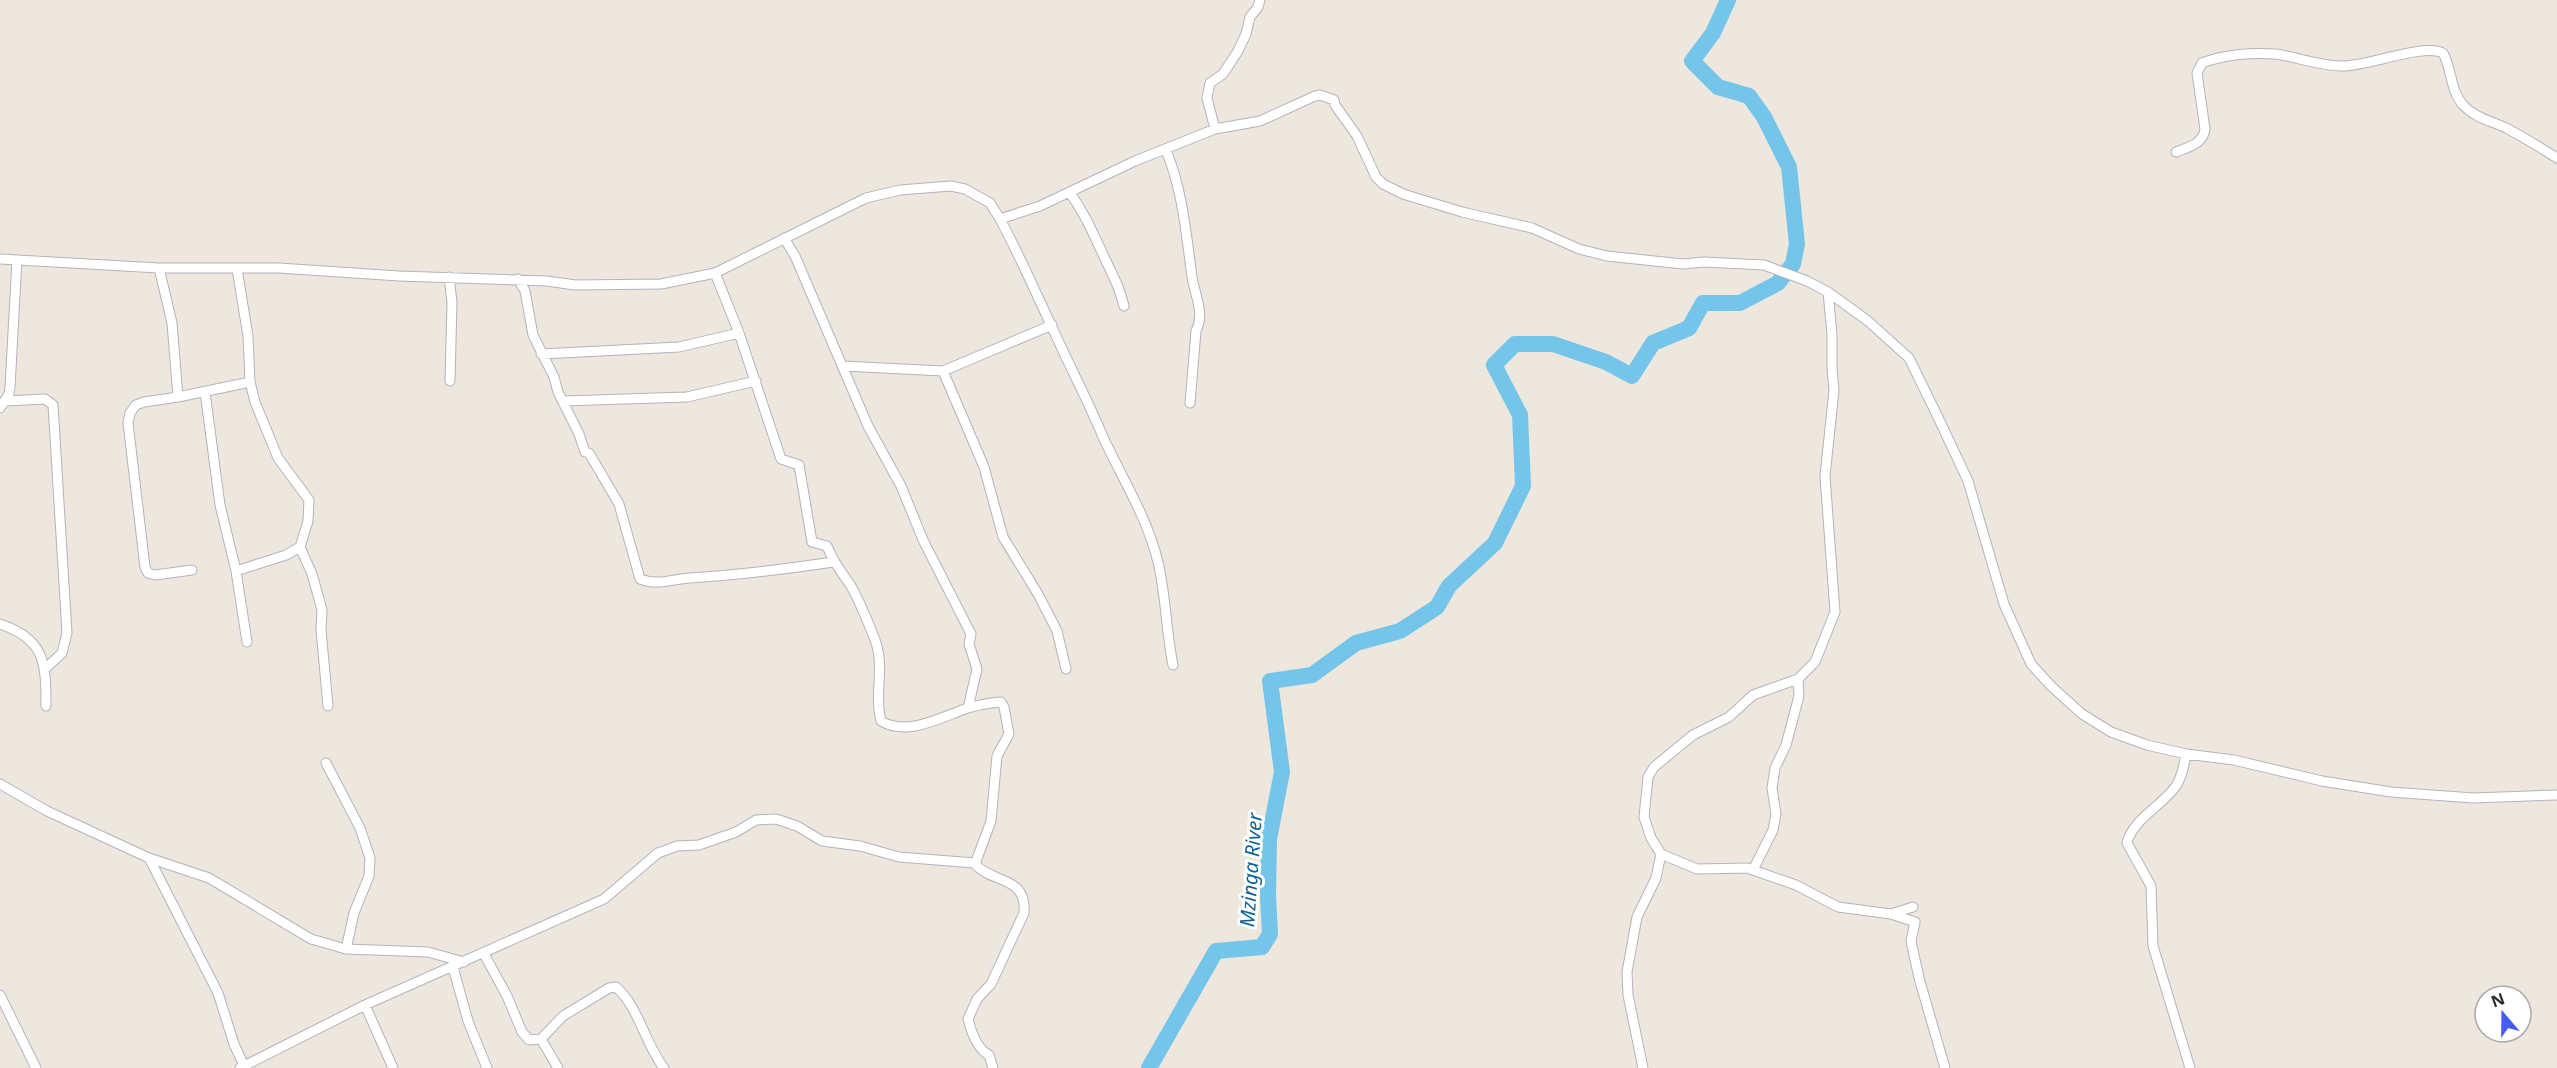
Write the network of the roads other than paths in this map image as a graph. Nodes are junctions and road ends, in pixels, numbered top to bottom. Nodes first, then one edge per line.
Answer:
1 (1260, 0) edge
2 (1215, 129) junction
3 (1166, 150) junction
4 (2176, 152) dead end
5 (2557, 158) edge
6 (1070, 193) junction
7 (999, 219) junction
8 (784, 238) junction
9 (0, 260) edge
10 (17, 260) junction
11 (159, 268) junction
12 (237, 269) junction
13 (715, 273) junction
14 (449, 277) junction
15 (518, 279) junction
16 (1828, 292) junction
17 (1124, 306) dead end
18 (1052, 325) junction
19 (739, 333) junction
20 (541, 354) junction
21 (843, 366) junction
22 (943, 371) junction
23 (450, 381) dead end
24 (756, 381) junction
25 (250, 382) junction
26 (205, 392) junction
27 (178, 397) junction
28 (563, 401) junction
29 (1190, 403) dead end
30 (3, 405) edge
31 (300, 548) junction
32 (833, 562) junction
33 (192, 570) dead end
34 (236, 571) junction
35 (0, 624) edge
36 (248, 642) dead end
37 (1173, 665) dead end
38 (45, 669) junction
39 (1066, 669) dead end
40 (1798, 679) junction
41 (46, 706) dead end
42 (328, 706) dead end
43 (968, 708) junction
44 (2186, 754) junction
45 (326, 764) dead end
46 (0, 784) edge
47 (2557, 795) edge
48 (1661, 854) junction
49 (150, 858) junction
50 (975, 863) junction
51 (1753, 870) junction
52 (1913, 907) dead end
53 (1890, 914) junction
54 (346, 949) junction
55 (484, 954) junction
56 (464, 962) junction
57 (453, 967) junction
58 (0, 995) edge
59 (365, 1005) junction
60 (541, 1039) junction
61 (243, 1067) edge
62 (36, 1068) edge
63 (393, 1068) edge
64 (486, 1068) edge
65 (558, 1068) edge
66 (664, 1068) edge
67 (993, 1068) edge
68 (1642, 1068) edge
69 (1944, 1068) edge
70 (2190, 1068) edge

1 - 2 street
2 - 3 street
2 - 16 street
3 - 6 street
3 - 29 street
4 - 5 street
6 - 7 street
6 - 17 street
7 - 8 street
7 - 18 street
8 - 13 street
8 - 21 street
9 - 10 street
10 - 11 street
10 - 30 street
11 - 12 street
11 - 27 street
12 - 14 street
12 - 25 street
13 - 15 street
13 - 19 street
14 - 15 street
14 - 23 street
15 - 20 street
16 - 40 street
16 - 44 street
18 - 22 street
18 - 37 street
19 - 20 street
19 - 24 street
20 - 28 street
21 - 22 street
21 - 43 street
22 - 39 street
24 - 28 street
24 - 32 street
25 - 26 street
25 - 31 street
26 - 27 street
26 - 34 street
27 - 33 street
28 - 32 street
30 - 38 street
31 - 34 street
31 - 42 street
32 - 43 street
34 - 36 street
35 - 38 street
38 - 41 street
40 - 48 street
40 - 51 street
43 - 50 street
44 - 47 street
44 - 70 street
45 - 54 street
46 - 49 street
48 - 51 street
48 - 68 street
49 - 54 street
49 - 61 street
50 - 55 street
50 - 67 street
51 - 53 street
52 - 53 street
53 - 69 street
54 - 56 street
55 - 56 street
55 - 60 street
56 - 57 street
57 - 59 street
57 - 64 street
58 - 62 street
59 - 61 street
59 - 63 street
60 - 65 street
60 - 66 street

